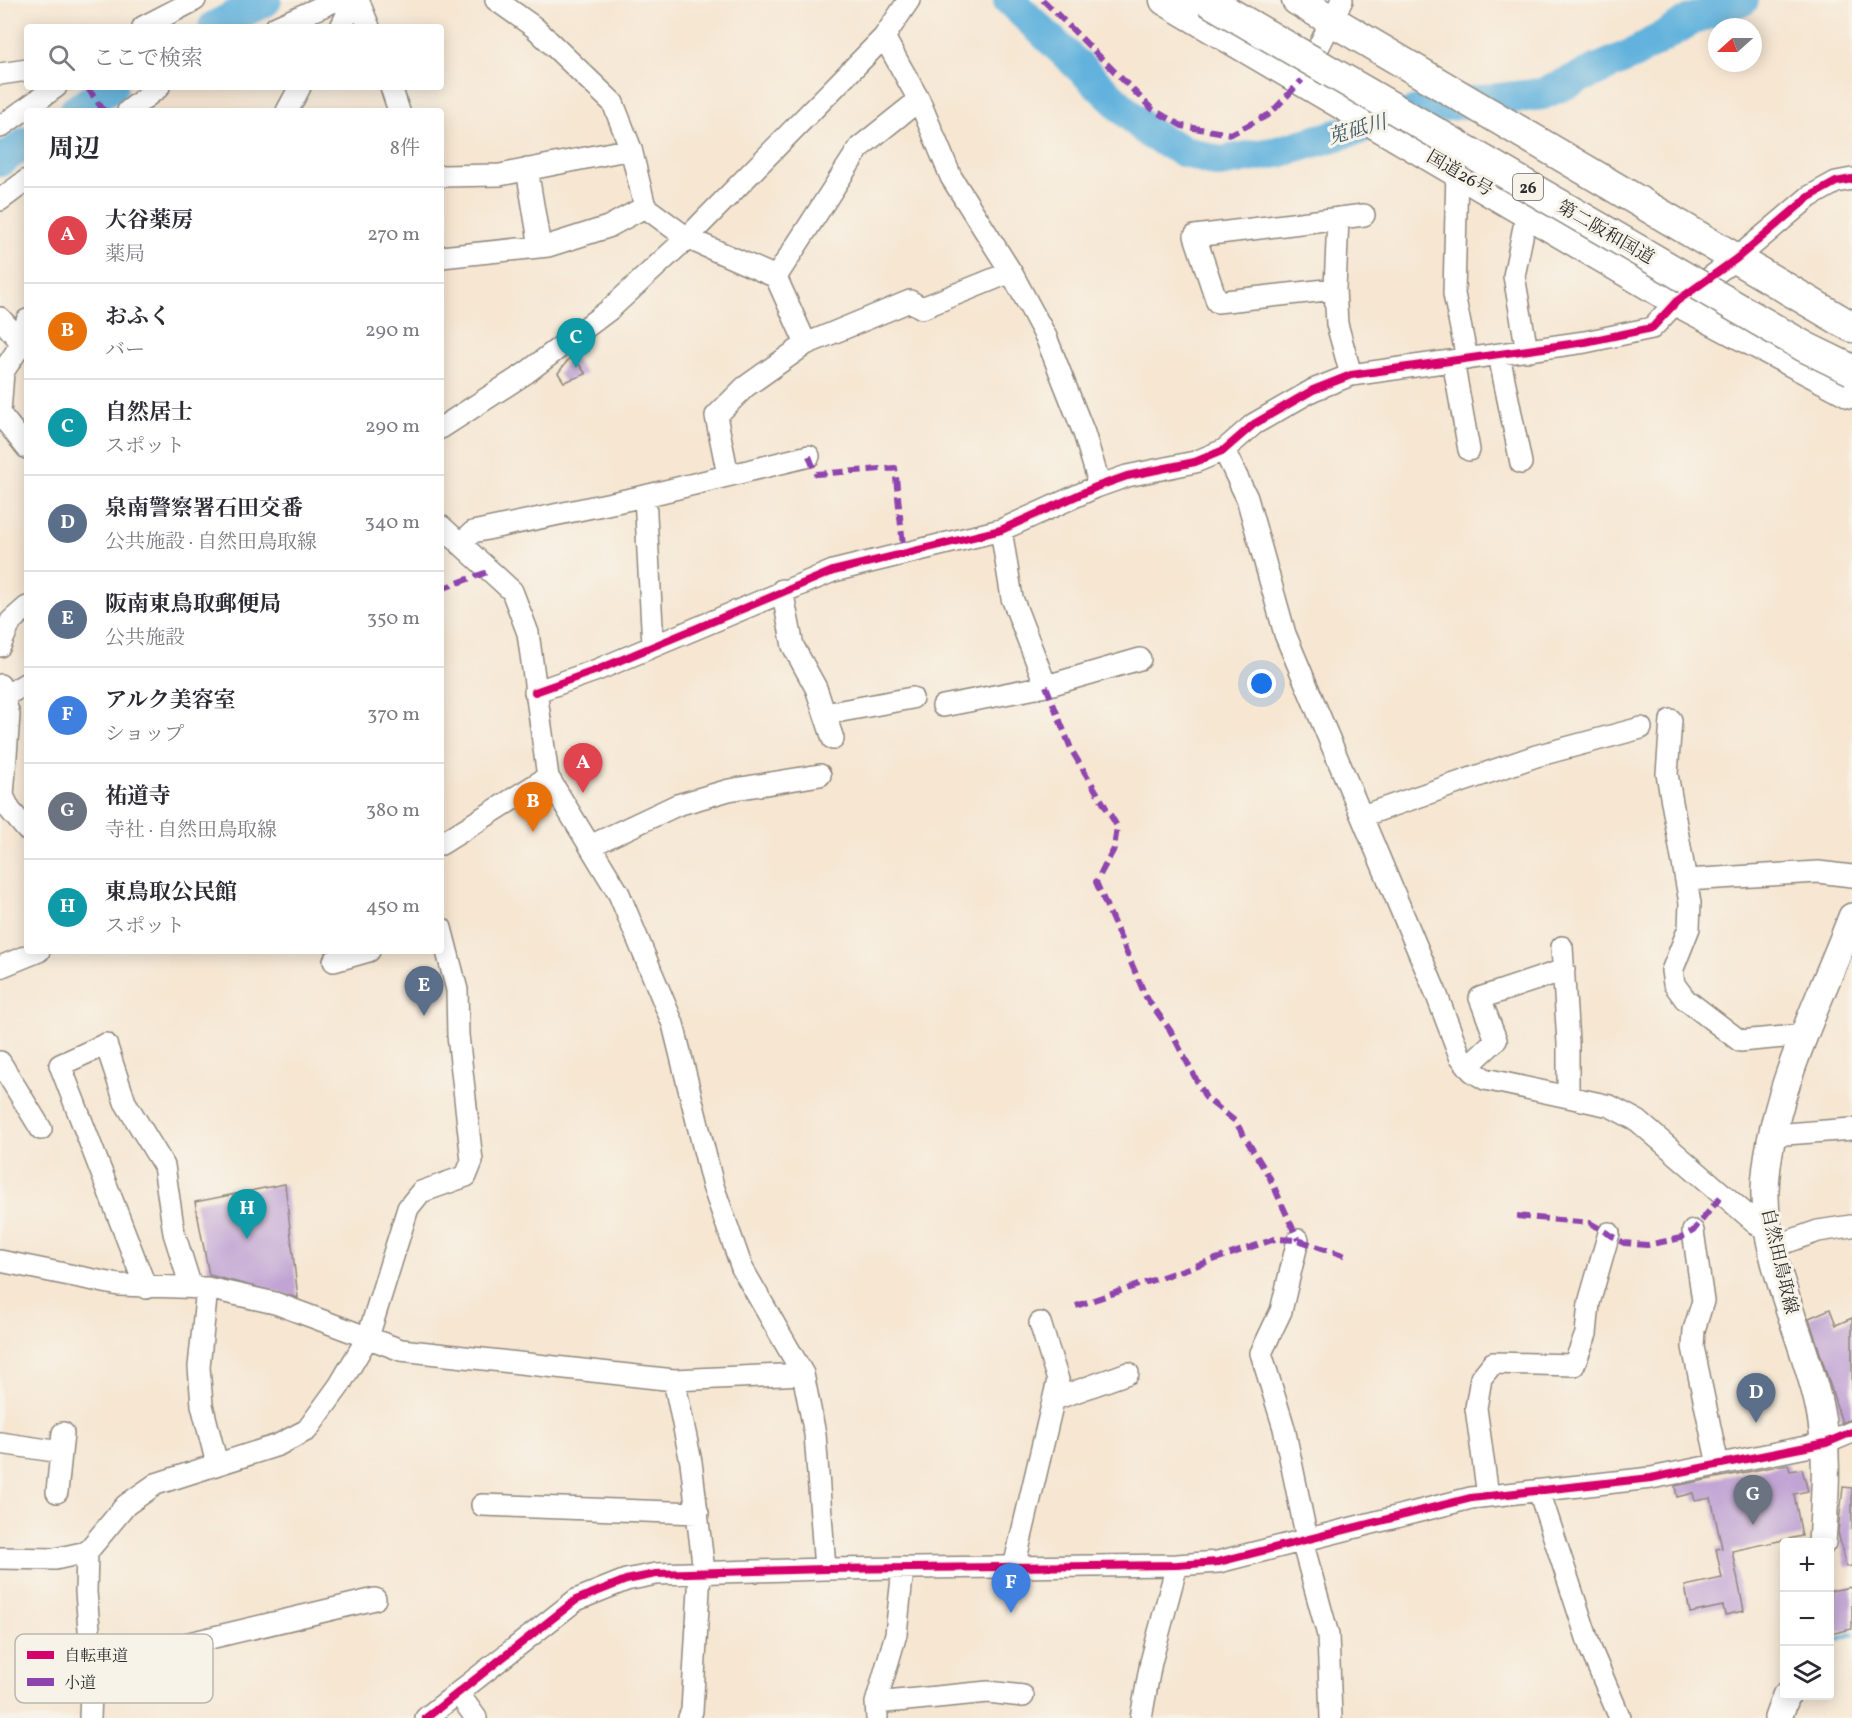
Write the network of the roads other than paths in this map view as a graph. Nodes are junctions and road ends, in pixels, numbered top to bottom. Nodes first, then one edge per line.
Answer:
1 (195, 0) edge
2 (337, 0) edge
3 (356, 0) edge
4 (496, 0) edge
5 (909, 0) edge
6 (1165, 0) edge
7 (1207, 0) edge
8 (1297, 0) edge
9 (1336, 9) edge
10 (149, 24) edge
11 (283, 24) edge
12 (343, 24) edge
13 (368, 24) edge
14 (884, 37) junction
15 (24, 70) edge
16 (0, 74) edge
17 (1302, 80) junction
18 (49, 90) edge
19 (155, 90) edge
20 (298, 90) edge
21 (392, 90) edge
22 (919, 100) junction
23 (25, 108) edge
24 (132, 108) edge
25 (289, 108) edge
26 (398, 108) edge
27 (24, 109) edge
28 (0, 127) edge
29 (631, 149) junction
30 (527, 169) junction
31 (1457, 171) junction
32 (444, 176) edge
33 (1852, 179) edge
34 (24, 182) edge
35 (0, 200) edge
36 (645, 207) junction
37 (1527, 212) junction
38 (1364, 215) dead end
39 (1338, 218) junction
40 (687, 238) junction
41 (540, 247) junction
42 (444, 257) edge
43 (1736, 259) junction
44 (1011, 272) junction
45 (776, 277) junction
46 (1335, 289) junction
47 (1677, 301) junction
48 (0, 318) edge
49 (1852, 327) edge
50 (806, 344) junction
51 (22, 350) edge
52 (1527, 351) junction
53 (1499, 355) junction
54 (1460, 360) junction
55 (1852, 370) edge
56 (1, 371) edge
57 (1351, 375) junction
58 (1852, 393) edge
59 (0, 413) edge
60 (444, 426) edge
61 (24, 444) edge
62 (1224, 450) junction
63 (1469, 450) dead end
64 (809, 456) dead end
65 (1521, 463) dead end
66 (728, 476) junction
67 (1096, 487) junction
68 (645, 496) junction
69 (444, 529) edge
70 (1001, 530) junction
71 (460, 544) junction
72 (782, 590) junction
73 (24, 610) edge
74 (3, 631) edge
75 (653, 645) junction
76 (1140, 659) dead end
77 (24, 684) edge
78 (1046, 686) junction
79 (535, 692) junction
80 (1, 694) edge
81 (912, 698) dead end
82 (943, 706) dead end
83 (825, 714) junction
84 (1671, 720) dead end
85 (1641, 728) dead end
86 (833, 739) dead end
87 (820, 775) dead end
88 (548, 777) junction
89 (1362, 816) junction
90 (24, 826) edge
91 (444, 841) edge
92 (590, 846) junction
93 (1852, 876) edge
94 (1686, 880) junction
95 (1852, 917) edge
96 (444, 942) edge
97 (1562, 947) dead end
98 (32, 954) edge
99 (358, 954) edge
100 (334, 961) dead end
101 (0, 967) edge
102 (1564, 970) junction
103 (1806, 1035) junction
104 (0, 1062) edge
105 (1468, 1066) junction
106 (1568, 1097) junction
107 (41, 1129) dead end
108 (1852, 1129) edge
109 (1773, 1135) junction
110 (1851, 1226) edge
111 (1694, 1231) dead end
112 (1609, 1233) dead end
113 (1298, 1240) dead end
114 (1772, 1241) junction
115 (0, 1260) edge
116 (199, 1287) junction
117 (146, 1288) junction
118 (1040, 1323) dead end
119 (368, 1336) junction
120 (1128, 1373) dead end
121 (803, 1374) junction
122 (674, 1380) junction
123 (1054, 1399) junction
124 (1852, 1432) edge
125 (0, 1443) edge
126 (1826, 1443) junction
127 (217, 1464) junction
128 (1718, 1465) junction
129 (1539, 1491) junction
130 (57, 1492) dead end
131 (1488, 1496) junction
132 (482, 1504) dead end
133 (698, 1513) junction
134 (1822, 1538) edge
135 (1305, 1540) junction
136 (87, 1552) junction
137 (0, 1558) edge
138 (1177, 1565) junction
139 (1014, 1567) junction
140 (903, 1568) junction
141 (825, 1569) junction
142 (702, 1572) junction
143 (375, 1599) dead end
144 (89, 1634) edge
145 (213, 1637) edge
146 (458, 1694) junction
147 (1023, 1696) dead end
148 (1784, 1700) edge
149 (91, 1703) edge
150 (877, 1710) edge
151 (90, 1718) edge
152 (426, 1718) edge
153 (476, 1718) edge
154 (689, 1718) edge
155 (1141, 1718) edge
156 (1331, 1718) edge
157 (1620, 1718) edge
158 (1778, 1718) edge

1 - 10 street
2 - 11 street
3 - 12 street
3 - 13 street
4 - 29 street
5 - 14 street
6 - 17 highway, 国道26号 / 26
7 - 55 highway, 第二阪和国道 / 26, bridge
8 - 9 highway, 26
9 - 17 street
9 - 43 highway, 26
14 - 22 street
14 - 40 street
15 - 16 street
17 - 31 highway, 国道26号 / 26
18 - 23 street
19 - 24 street
20 - 25 street
21 - 26 street
22 - 44 street
22 - 45 street
27 - 28 street
29 - 30 street
29 - 36 street
30 - 32 street
30 - 41 street
31 - 37 highway, 国道26号 / 26
31 - 54 street
33 - 43 street
34 - 35 street
36 - 40 street
36 - 41 street
37 - 47 highway, 国道26号 / 26
37 - 52 street
38 - 39 street
39 - 46 street
39 - 46 street
40 - 45 street
40 - 60 street
41 - 42 street
43 - 47 street
43 - 49 highway, 26
44 - 50 street
44 - 67 street
45 - 50 street
46 - 57 street
47 - 52 street
47 - 58 highway, 国道26号 / 26
48 - 51 street
50 - 66 street
51 - 56 street
52 - 53 street
53 - 54 street
53 - 65 street
54 - 57 street
54 - 63 street
56 - 59 street
57 - 62 street
59 - 61 street
62 - 67 street
62 - 89 street
64 - 66 street
66 - 68 street
67 - 70 street
68 - 71 street
68 - 75 street
69 - 71 street
70 - 72 street
70 - 78 street
71 - 79 street
72 - 75 street
72 - 83 street
73 - 74 street
75 - 79 street
76 - 78 street
77 - 80 street
78 - 82 street
79 - 88 street
80 - 90 street
81 - 83 street
83 - 86 street
84 - 94 street
85 - 89 street
87 - 92 street
88 - 91 street
88 - 92 street
89 - 105 street
92 - 121 street
93 - 94 street
94 - 103 street
95 - 103 main road, 自然田鳥取線
96 - 119 street
97 - 102 street
98 - 101 street
99 - 100 street
102 - 105 street
102 - 106 street
103 - 109 main road, 自然田鳥取線
104 - 107 street
105 - 106 street
106 - 114 street
108 - 109 street
109 - 114 main road, 自然田鳥取線
110 - 114 street
111 - 128 street
112 - 131 street
113 - 135 street
114 - 126 main road, 自然田鳥取線
115 - 117 street
116 - 117 street
116 - 117 street
116 - 119 street
116 - 127 street
118 - 123 street
119 - 122 street
119 - 127 street
120 - 123 street
121 - 122 street
121 - 141 street
122 - 133 street
123 - 139 street
124 - 126 street
125 - 130 street
126 - 128 street
126 - 134 main road, 自然田鳥取線
127 - 136 street
128 - 129 street
129 - 131 street
129 - 157 street
131 - 135 street
132 - 133 street
133 - 142 street
135 - 138 street
135 - 156 street
136 - 137 street
136 - 144 street
138 - 139 street
138 - 155 street
139 - 140 street
140 - 141 street
140 - 150 street
141 - 142 street
142 - 146 street
142 - 154 street
143 - 145 street
146 - 152 street
146 - 153 street
147 - 150 street
148 - 158 main road
149 - 151 street

